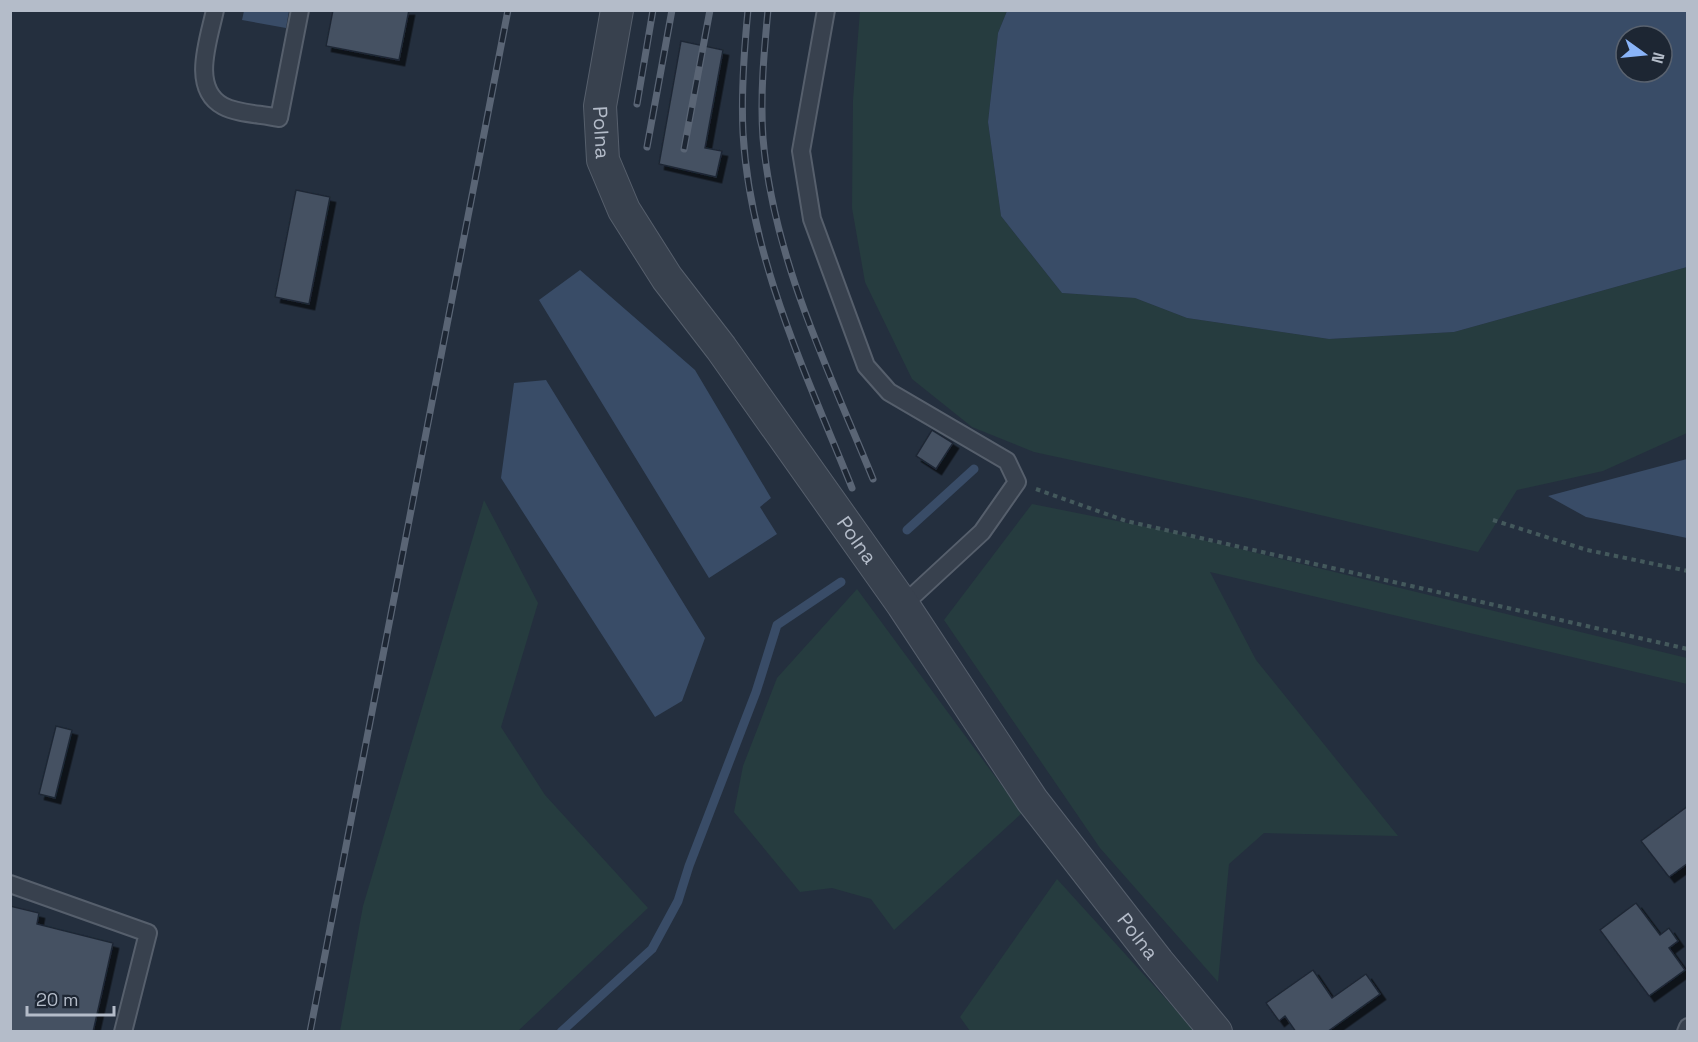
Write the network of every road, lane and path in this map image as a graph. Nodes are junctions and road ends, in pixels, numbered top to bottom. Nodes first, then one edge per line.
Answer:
1 (215, 10) edge
2 (300, 10) edge
3 (617, 10) edge
4 (825, 10) edge
5 (1017, 482) junction
6 (1492, 520) dead end
7 (1688, 571) edge
8 (903, 605) junction
9 (1688, 649) edge
10 (10, 884) edge
11 (1688, 1027) edge
12 (123, 1032) edge
13 (1216, 1032) edge
14 (1686, 1032) edge

1 - 2 lane
3 - 8 street, Polna
4 - 5 lane
5 - 8 lane
5 - 9 path
6 - 7 path
8 - 13 street, Polna
10 - 12 lane
11 - 14 lane

